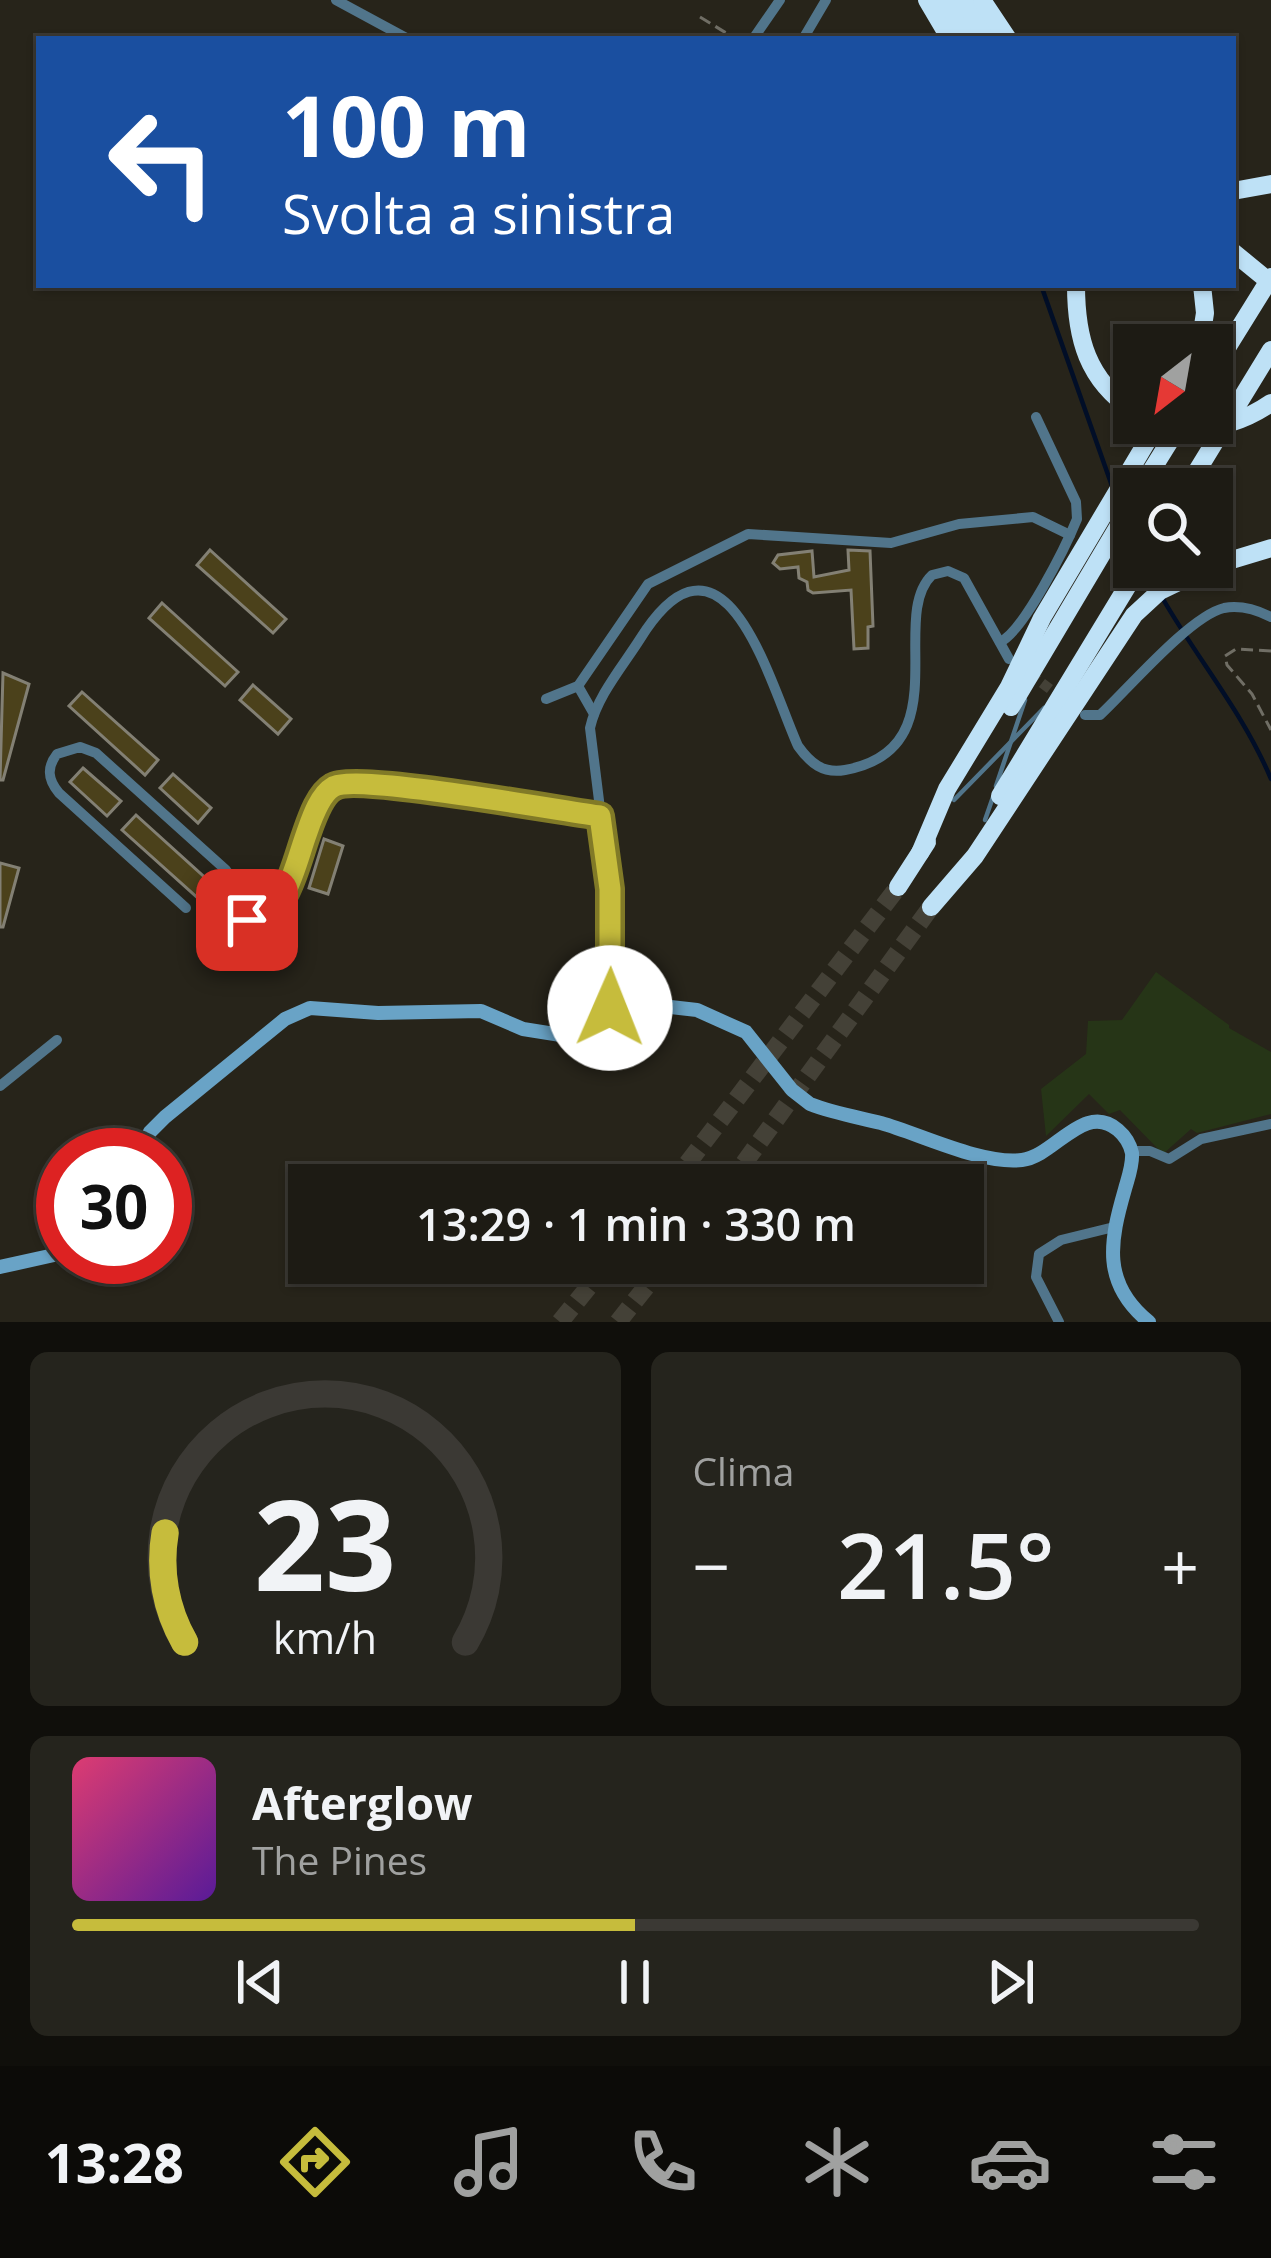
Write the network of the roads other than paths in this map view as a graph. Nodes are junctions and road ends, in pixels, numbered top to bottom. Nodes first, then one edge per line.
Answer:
1 (336, 0) edge
2 (780, 0) edge
3 (826, 0) edge
4 (927, 0) edge
5 (945, 0) edge
6 (963, 0) edge
7 (982, 0) edge
8 (402, 36) edge
9 (755, 36) edge
10 (804, 36) edge
11 (948, 36) edge
12 (968, 36) edge
13 (986, 36) edge
14 (1006, 36) edge
15 (1271, 184) edge
16 (1236, 190) edge
17 (1236, 254) edge
18 (1271, 280) edge
19 (1076, 288) edge
20 (1202, 288) edge
21 (1204, 324) edge
22 (1233, 339) edge
23 (1271, 350) edge
24 (1113, 395) edge
25 (1271, 403) edge
26 (1036, 417) dead end
27 (1233, 420) edge
28 (1148, 444) edge
29 (1199, 468) edge
30 (1113, 527) edge
31 (1070, 535) junction
32 (1271, 548) edge
33 (1233, 560) edge
34 (1086, 561) junction
35 (1126, 588) edge
36 (1166, 588) edge
37 (1271, 616) edge
38 (1000, 642) junction
39 (1009, 659) dead end
40 (1037, 662) junction
41 (1069, 682) junction
42 (578, 686) junction
43 (546, 699) dead end
44 (594, 715) junction
45 (1085, 715) dead end
46 (1011, 741) junction
47 (954, 800) junction
48 (600, 816) junction
49 (985, 820) junction
50 (920, 853) junction
51 (898, 887) tunnel mouth
52 (186, 908) dead end
53 (609, 1020) junction
54 (57, 1040) dead end
55 (0, 1086) edge
56 (1271, 1124) edge
57 (155, 1128) edge
58 (1132, 1151) junction
59 (1114, 1227) junction
60 (36, 1259) edge
61 (0, 1268) edge
62 (1059, 1322) edge
63 (1149, 1322) edge

1 - 8 street
2 - 9 street
3 - 10 street
4 - 11 highway
5 - 12 highway
6 - 13 highway
7 - 14 highway
15 - 16 highway
17 - 18 highway
18 - 22 highway, bridge
19 - 24 highway
20 - 21 highway
23 - 29 highway, bridge
25 - 27 highway
26 - 31 street
28 - 34 highway
30 - 34 highway
31 - 38 street
31 - 42 street
32 - 33 highway
34 - 40 highway
34 - 50 highway
35 - 41 highway
36 - 49 highway
37 - 45 street
38 - 39 street
38 - 44 street
40 - 46 lane
40 - 47 highway
41 - 46 lane
41 - 49 highway
42 - 43 street
42 - 44 street
44 - 48 street
46 - 47 lane
46 - 49 lane
47 - 50 highway
48 - 52 street
48 - 53 street
50 - 51 highway
53 - 57 street
53 - 58 street
54 - 55 street
56 - 58 street
58 - 59 street
59 - 62 street
59 - 63 street
60 - 61 street

